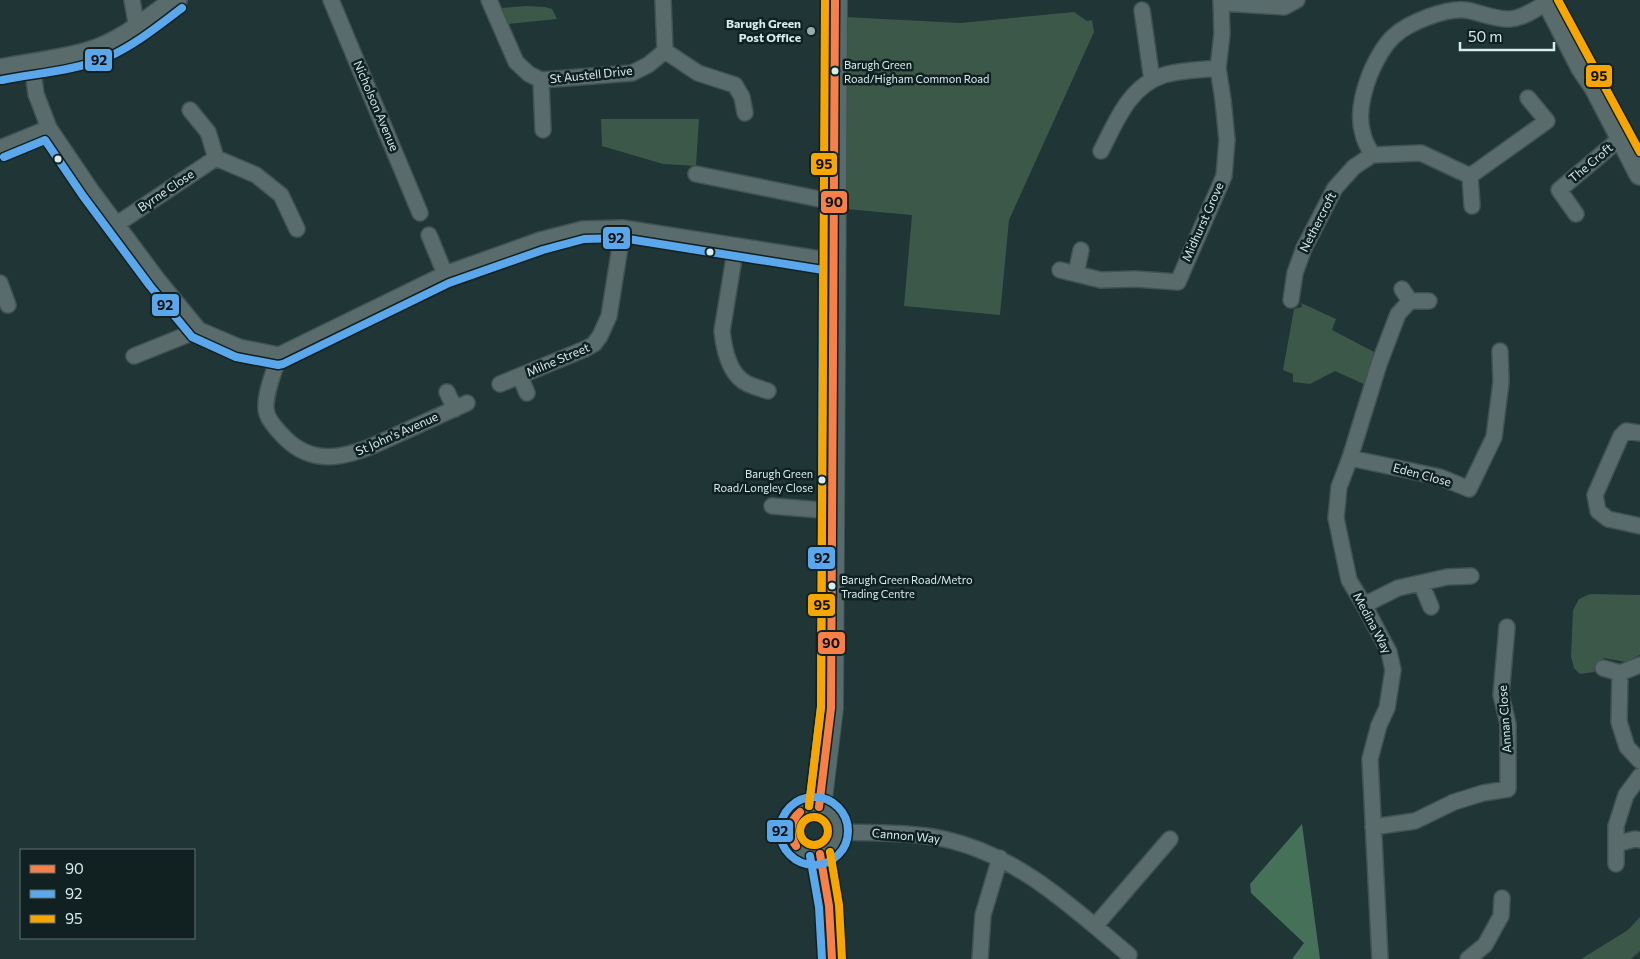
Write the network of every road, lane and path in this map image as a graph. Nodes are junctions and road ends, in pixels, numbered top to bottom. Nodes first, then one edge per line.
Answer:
1 (132, 0) edge
2 (176, 0) edge
3 (331, 0) edge
4 (489, 0) edge
5 (663, 0) edge
6 (835, 0) edge
7 (1297, 0) edge
8 (1221, 1) edge
9 (1548, 1) edge
10 (1142, 10) dead end
11 (137, 28) junction
12 (665, 51) junction
13 (32, 64) junction
14 (1218, 68) junction
15 (0, 70) edge
16 (541, 80) junction
17 (1152, 80) junction
18 (1528, 98) dead end
19 (190, 110) dead end
20 (744, 113) dead end
21 (49, 128) junction
22 (543, 130) dead end
23 (1622, 137) junction
24 (0, 148) edge
25 (1100, 150) dead end
26 (1372, 155) junction
27 (216, 158) junction
28 (696, 174) dead end
29 (1640, 174) edge
30 (1470, 176) junction
31 (834, 202) junction
32 (1472, 206) dead end
33 (420, 213) dead end
34 (1576, 214) dead end
35 (117, 224) junction
36 (623, 228) junction
37 (297, 229) dead end
38 (429, 235) dead end
39 (736, 246) junction
40 (1081, 250) dead end
41 (833, 261) junction
42 (1060, 270) dead end
43 (445, 274) junction
44 (1076, 274) junction
45 (0, 283) edge
46 (1291, 300) dead end
47 (1429, 301) dead end
48 (8, 305) dead end
49 (200, 330) junction
50 (1500, 352) dead end
51 (279, 355) junction
52 (134, 356) dead end
53 (520, 376) junction
54 (500, 384) dead end
55 (768, 391) dead end
56 (447, 392) dead end
57 (527, 394) dead end
58 (1640, 433) edge
59 (1350, 458) junction
60 (772, 506) dead end
61 (832, 511) junction
62 (1640, 526) edge
63 (1471, 576) dead end
64 (1422, 583) junction
65 (1364, 605) junction
66 (1431, 607) dead end
67 (1507, 627) dead end
68 (1640, 665) edge
69 (1603, 668) dead end
70 (1620, 674) junction
71 (1640, 761) edge
72 (1640, 776) edge
73 (819, 807) junction
74 (1373, 827) junction
75 (838, 832) junction
76 (1170, 838) dead end
77 (1640, 840) edge
78 (1616, 844) junction
79 (820, 854) junction
80 (1000, 858) junction
81 (1616, 864) dead end
82 (1502, 898) dead end
83 (1095, 926) junction
84 (1129, 955) dead end
85 (832, 959) edge
86 (980, 959) edge
87 (1380, 959) edge
88 (1468, 959) edge

1 - 11 street
2 - 11 street
3 - 33 street, Nicholson Avenue
4 - 16 street, St Austell Drive
5 - 12 street
6 - 31 main road
7 - 8 street
8 - 14 street, Midhurst Grove
9 - 23 street
9 - 26 street
10 - 17 street
11 - 13 street
12 - 16 street, St Austell Drive
12 - 20 street
13 - 15 street
13 - 21 street
14 - 17 street
14 - 44 street, Midhurst Grove
16 - 22 street, St Austell Drive
17 - 25 street
18 - 30 street
19 - 27 street
21 - 24 street
21 - 35 street
23 - 29 street
23 - 34 street, The Croft
26 - 30 street
26 - 46 street, Nethercroft
27 - 35 street, Byrne Close
27 - 37 street
28 - 31 street
30 - 32 street
31 - 41 main road
35 - 49 street
36 - 39 street
36 - 43 street
36 - 53 street, Milne Street
38 - 43 street
39 - 41 street
39 - 55 street
40 - 44 street
41 - 61 main road
42 - 44 street, Midhurst Grove
43 - 51 street
45 - 48 street
47 - 59 street, Medina Way
49 - 51 street
49 - 52 street
50 - 59 street, Eden Close
51 - 56 street, St John's Avenue
53 - 54 street, Milne Street
53 - 57 street, Milne Street
58 - 62 street
59 - 65 street, Medina Way
60 - 61 street
61 - 73 main road
63 - 64 street
64 - 65 street
64 - 66 street
65 - 74 street, Medina Way
67 - 74 street, Annan Close
68 - 70 street
69 - 70 street
70 - 71 street
72 - 78 street
73 - 75 main road
73 - 79 main road
74 - 87 street, Medina Way
75 - 79 main road
75 - 80 street, Cannon Way
76 - 83 street
77 - 78 street
78 - 81 street
79 - 85 main road
80 - 83 street, Cannon Way
80 - 86 street
82 - 88 street
83 - 84 street, Cannon Way

